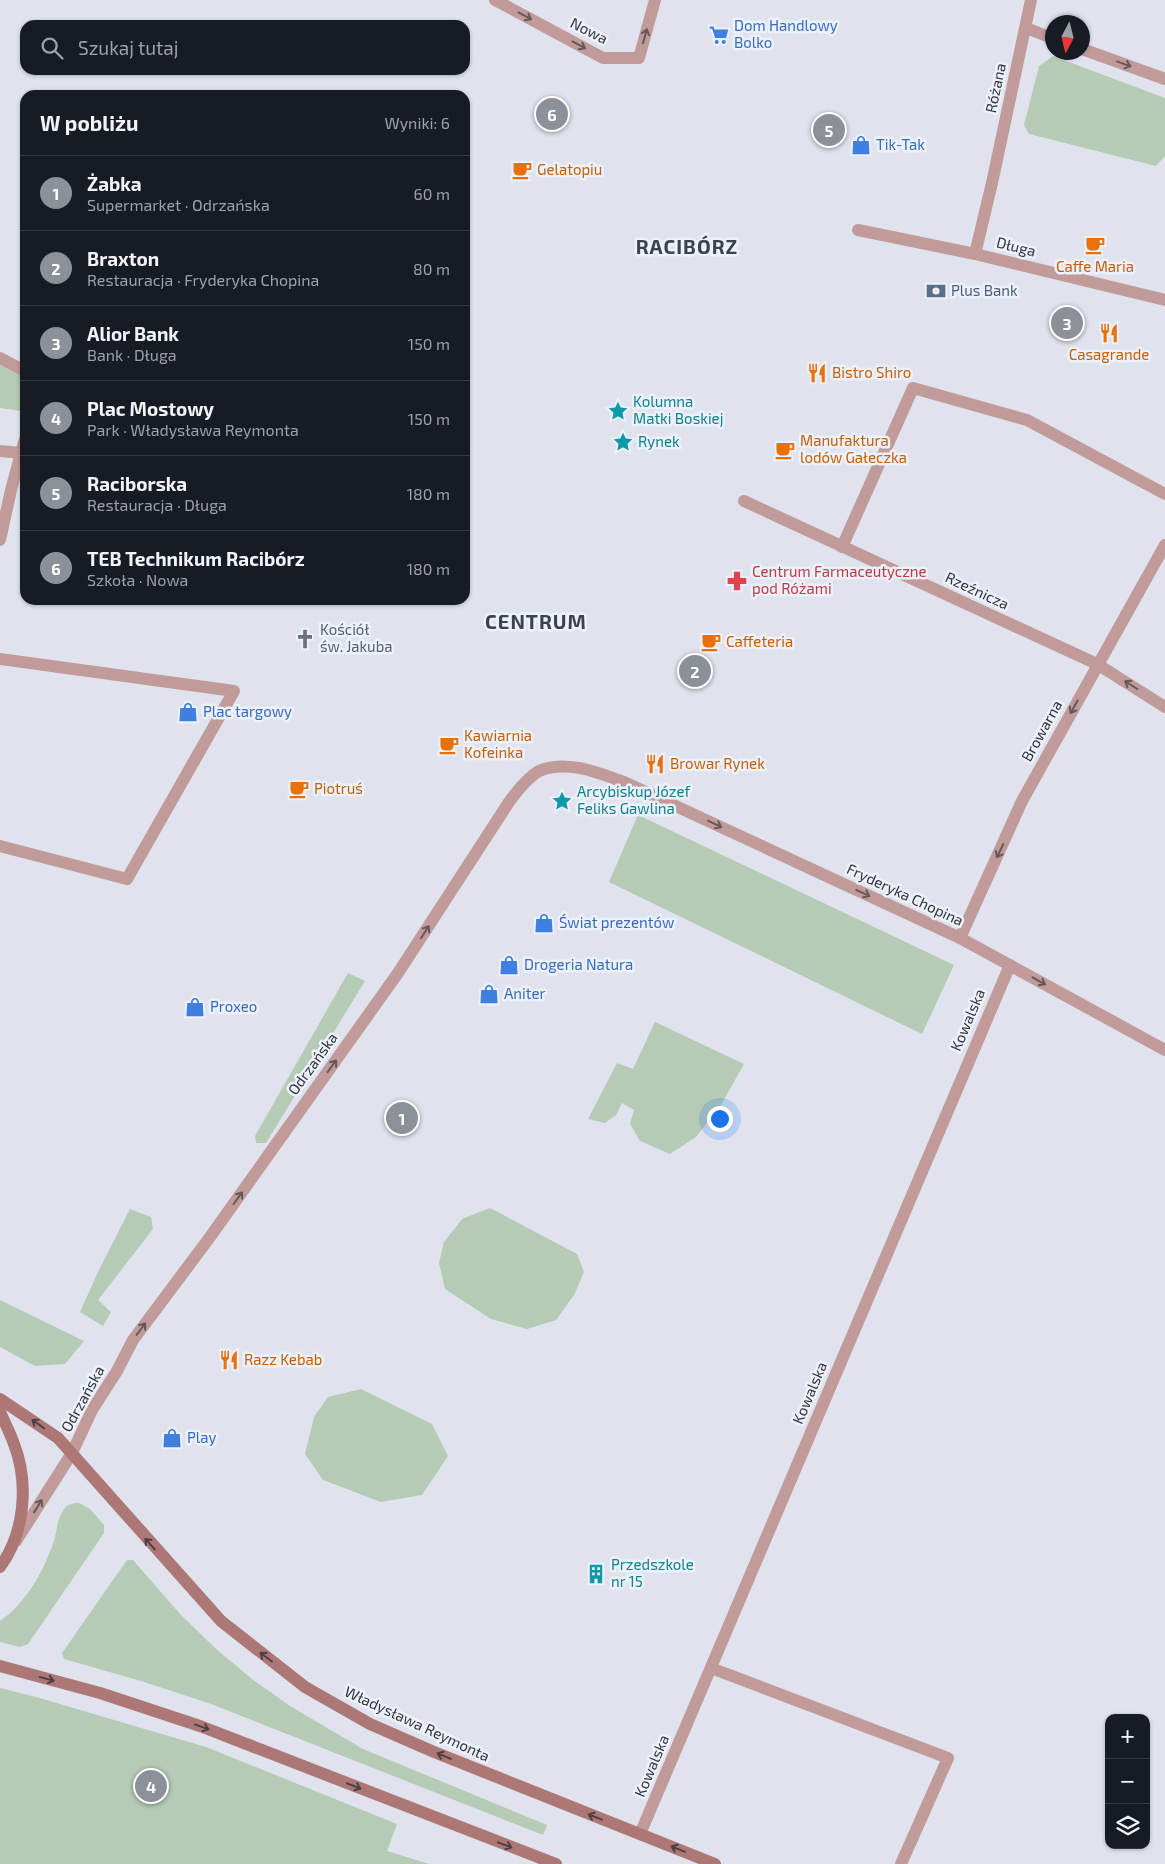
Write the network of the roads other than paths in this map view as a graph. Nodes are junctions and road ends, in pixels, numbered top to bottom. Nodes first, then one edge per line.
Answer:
1 (496, 0) edge
2 (655, 0) edge
3 (1031, 0) edge
4 (1026, 28) junction
5 (1045, 35) edge
6 (1090, 52) edge
7 (1165, 79) edge
8 (858, 230) dead end
9 (975, 254) junction
10 (1165, 300) edge
11 (0, 358) edge
12 (20, 368) edge
13 (0, 451) edge
14 (20, 453) edge
15 (20, 456) edge
16 (1165, 494) edge
17 (744, 501) dead end
18 (0, 540) edge
19 (1165, 545) edge
20 (842, 547) junction
21 (0, 659) edge
22 (1097, 664) junction
23 (1165, 707) edge
24 (624, 782) joint
25 (0, 846) edge
26 (960, 938) junction
27 (1010, 964) junction
28 (1165, 1050) edge
29 (0, 1399) edge
30 (0, 1412) edge
31 (72, 1453) junction
32 (12, 1547) junction
33 (0, 1567) edge
34 (0, 1666) edge
35 (711, 1668) junction
36 (640, 1834) junction
37 (556, 1864) edge
38 (715, 1864) edge
39 (902, 1864) edge

1 -> 2 street, Nowa
3 - 4 street, Różana
4 - 5 street
4 - 9 street, Różana
6 -> 7 street
8 - 9 street, Długa
9 - 10 street, Długa
11 - 12 street
13 - 14 street
15 - 18 street
16 - 20 street
17 - 20 street, Rzeźnicza
19 - 22 street, Browarna
20 - 22 street, Rzeźnicza
21 - 25 street
23 -> 22 street, Rzeźnicza
22 -> 26 street, Browarna
24 -> 26 street, Fryderyka Chopina
31 -> 24 street, Odrzańska
26 - 27 street, Fryderyka Chopina
27 -> 28 street, Fryderyka Chopina
27 - 35 street, Kowalska
31 -> 29 main road, Władysława Reymonta
30 - 32 main road
32 -> 31 street, Odrzańska
36 -> 31 main road, Władysława Reymonta
32 - 33 main road
34 -> 37 main road
35 - 36 street, Kowalska
35 - 39 street
38 -> 36 main road, Władysława Reymonta

